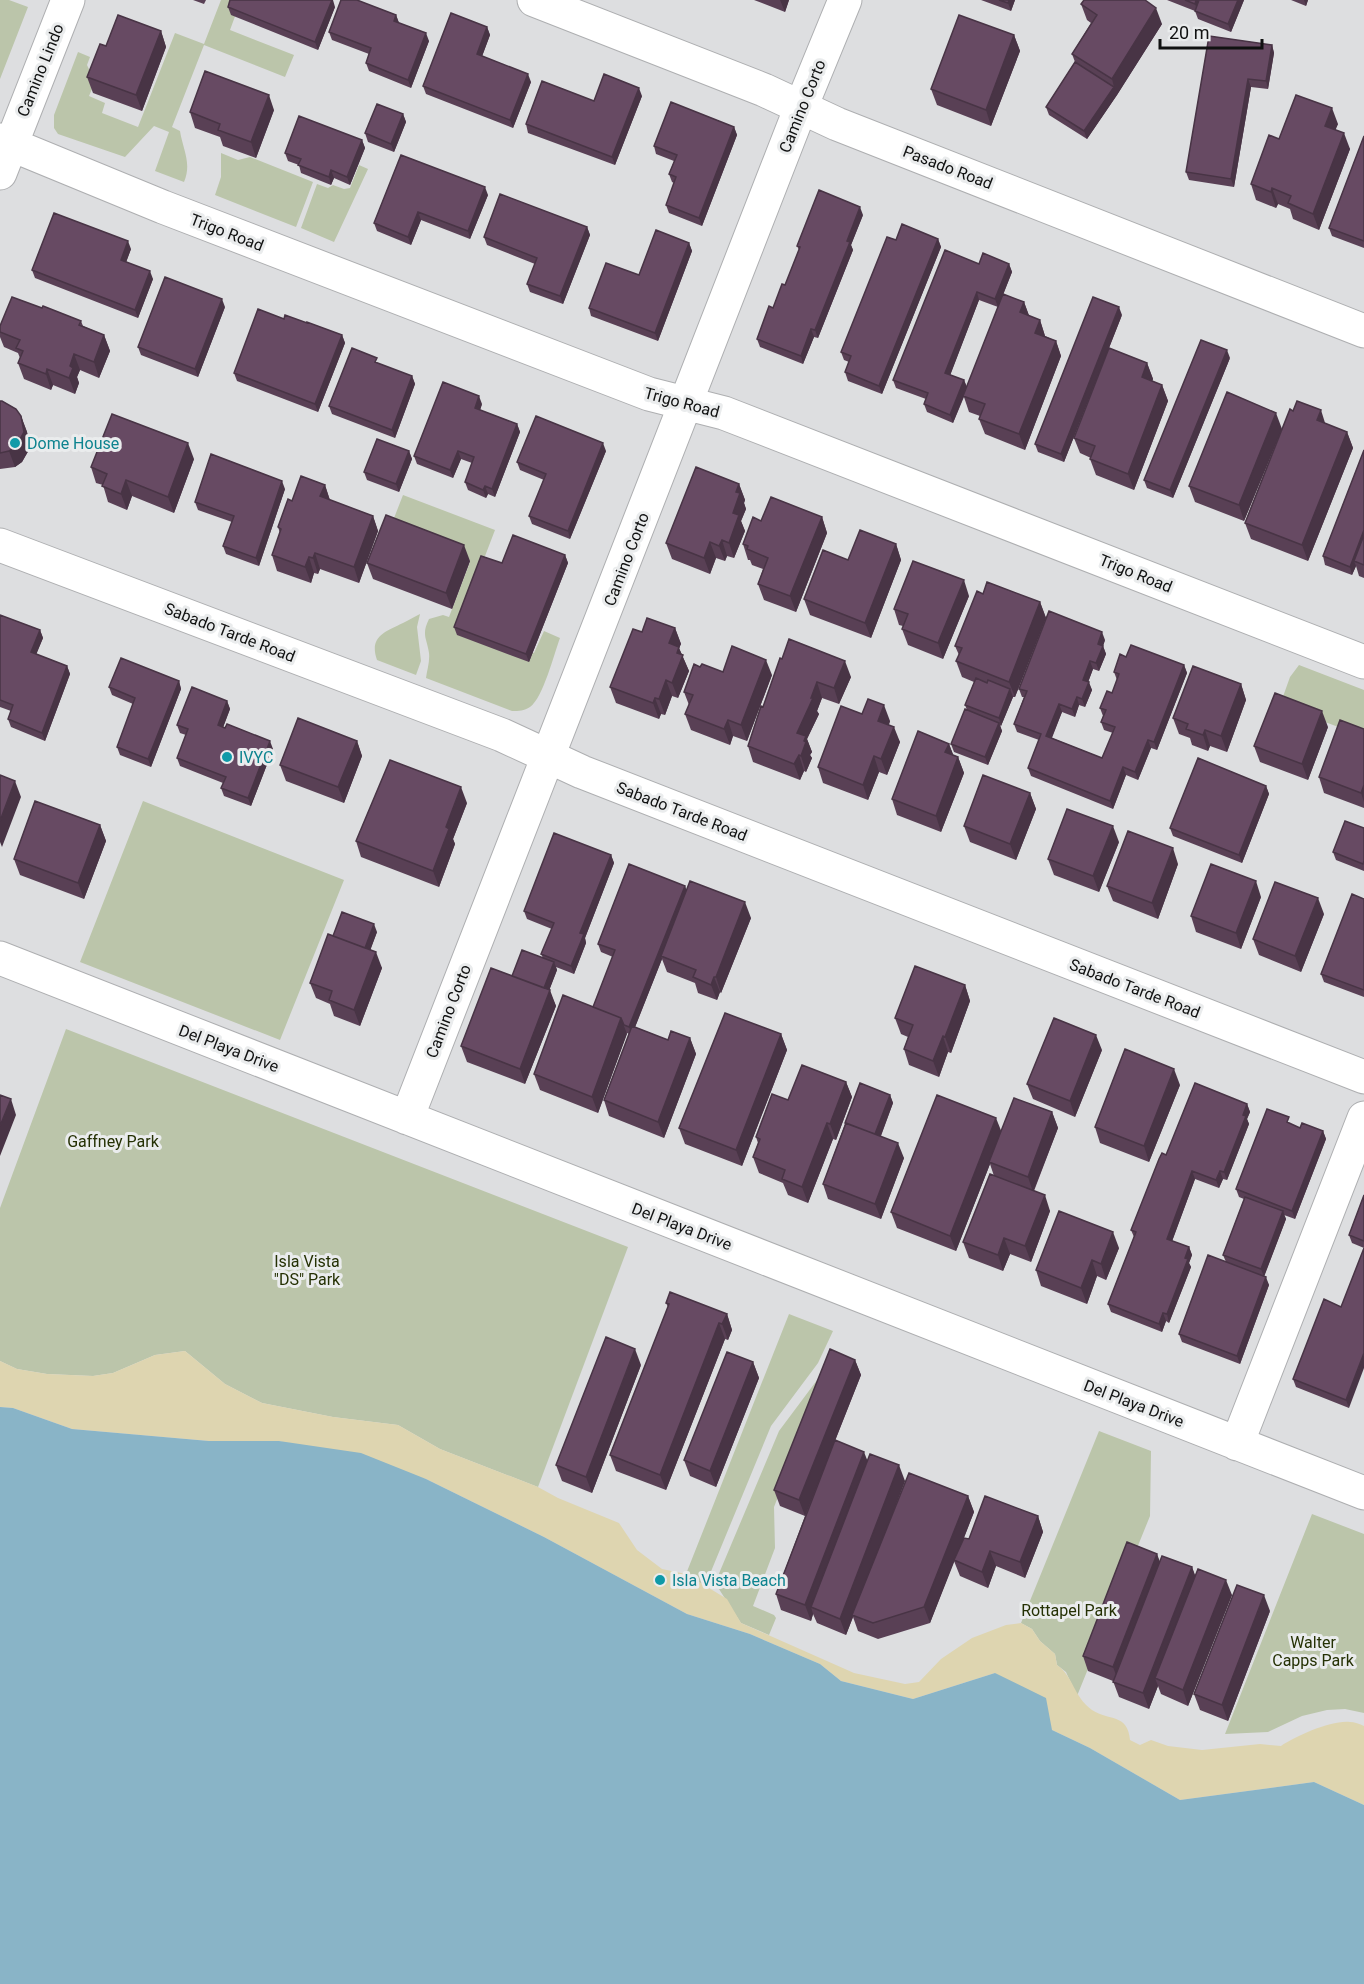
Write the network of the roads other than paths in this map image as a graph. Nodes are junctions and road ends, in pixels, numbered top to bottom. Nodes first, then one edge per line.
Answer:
1 (68, 0) edge
2 (534, 0) edge
3 (845, 0) edge
4 (801, 107) junction
5 (3, 153) edge
6 (1364, 331) edge
7 (687, 403) junction
8 (0, 545) edge
9 (1364, 662) edge
10 (548, 756) junction
11 (0, 958) edge
12 (1364, 1077) edge
13 (407, 1118) junction
14 (1364, 1118) edge
15 (1237, 1444) junction
16 (1364, 1493) edge

1 - 5 street, Camino Lindo
2 - 4 street, Pasado Road
3 - 4 street, Camino Corto
4 - 6 street, Pasado Road
4 - 7 street, Camino Corto
5 - 7 street, Trigo Road
7 - 9 street, Trigo Road
7 - 10 street, Camino Corto
8 - 10 street, Sabado Tarde Road
10 - 12 street, Sabado Tarde Road
10 - 13 street, Camino Corto
11 - 13 street, Del Playa Drive
13 - 15 street, Del Playa Drive
14 - 15 street
15 - 16 street, Del Playa Drive

